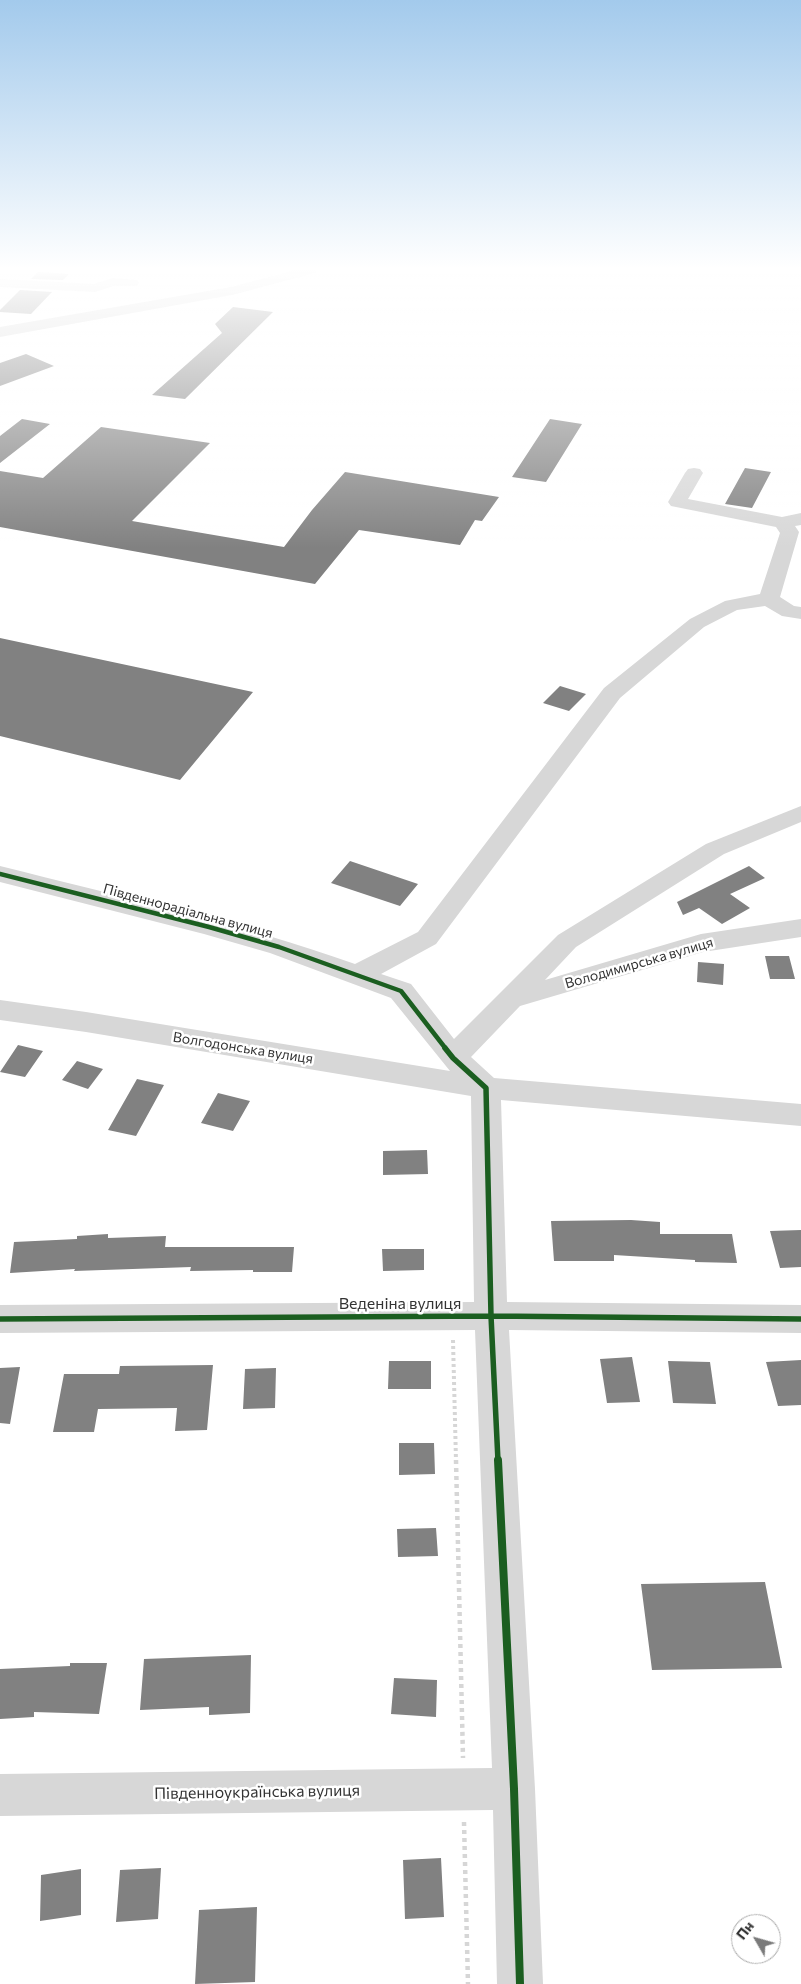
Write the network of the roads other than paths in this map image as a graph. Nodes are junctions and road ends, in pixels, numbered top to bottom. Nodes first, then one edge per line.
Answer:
1 (694, 473) dead end
2 (792, 521) edge
3 (769, 599) junction
4 (801, 613) edge
5 (801, 814) edge
6 (0, 874) edge
7 (801, 928) edge
8 (356, 975) junction
9 (509, 1000) junction
10 (0, 1010) edge
11 (453, 1058) junction
12 (486, 1088) junction
13 (801, 1115) edge
14 (491, 1316) junction
15 (801, 1319) edge
16 (0, 1320) edge
17 (514, 1789) junction
18 (0, 1795) edge
19 (520, 1984) edge

1 - 2 street
2 - 3 street
3 - 4 street
3 - 8 street
5 - 9 street
6 - 8 street, Південнорадіальна вулиця
7 - 9 street, Володимирська вулиця
8 - 11 street, Південнорадіальна вулиця
9 - 11 street
10 - 12 street, Волгодонська вулиця
11 - 12 street, Південнорадіальна вулиця
12 - 13 street
12 - 14 street
14 - 15 street, Веденіна вулиця
14 - 16 street, Веденіна вулиця
14 - 17 street
17 - 18 street, Південноукраїнська вулиця
17 - 19 street

